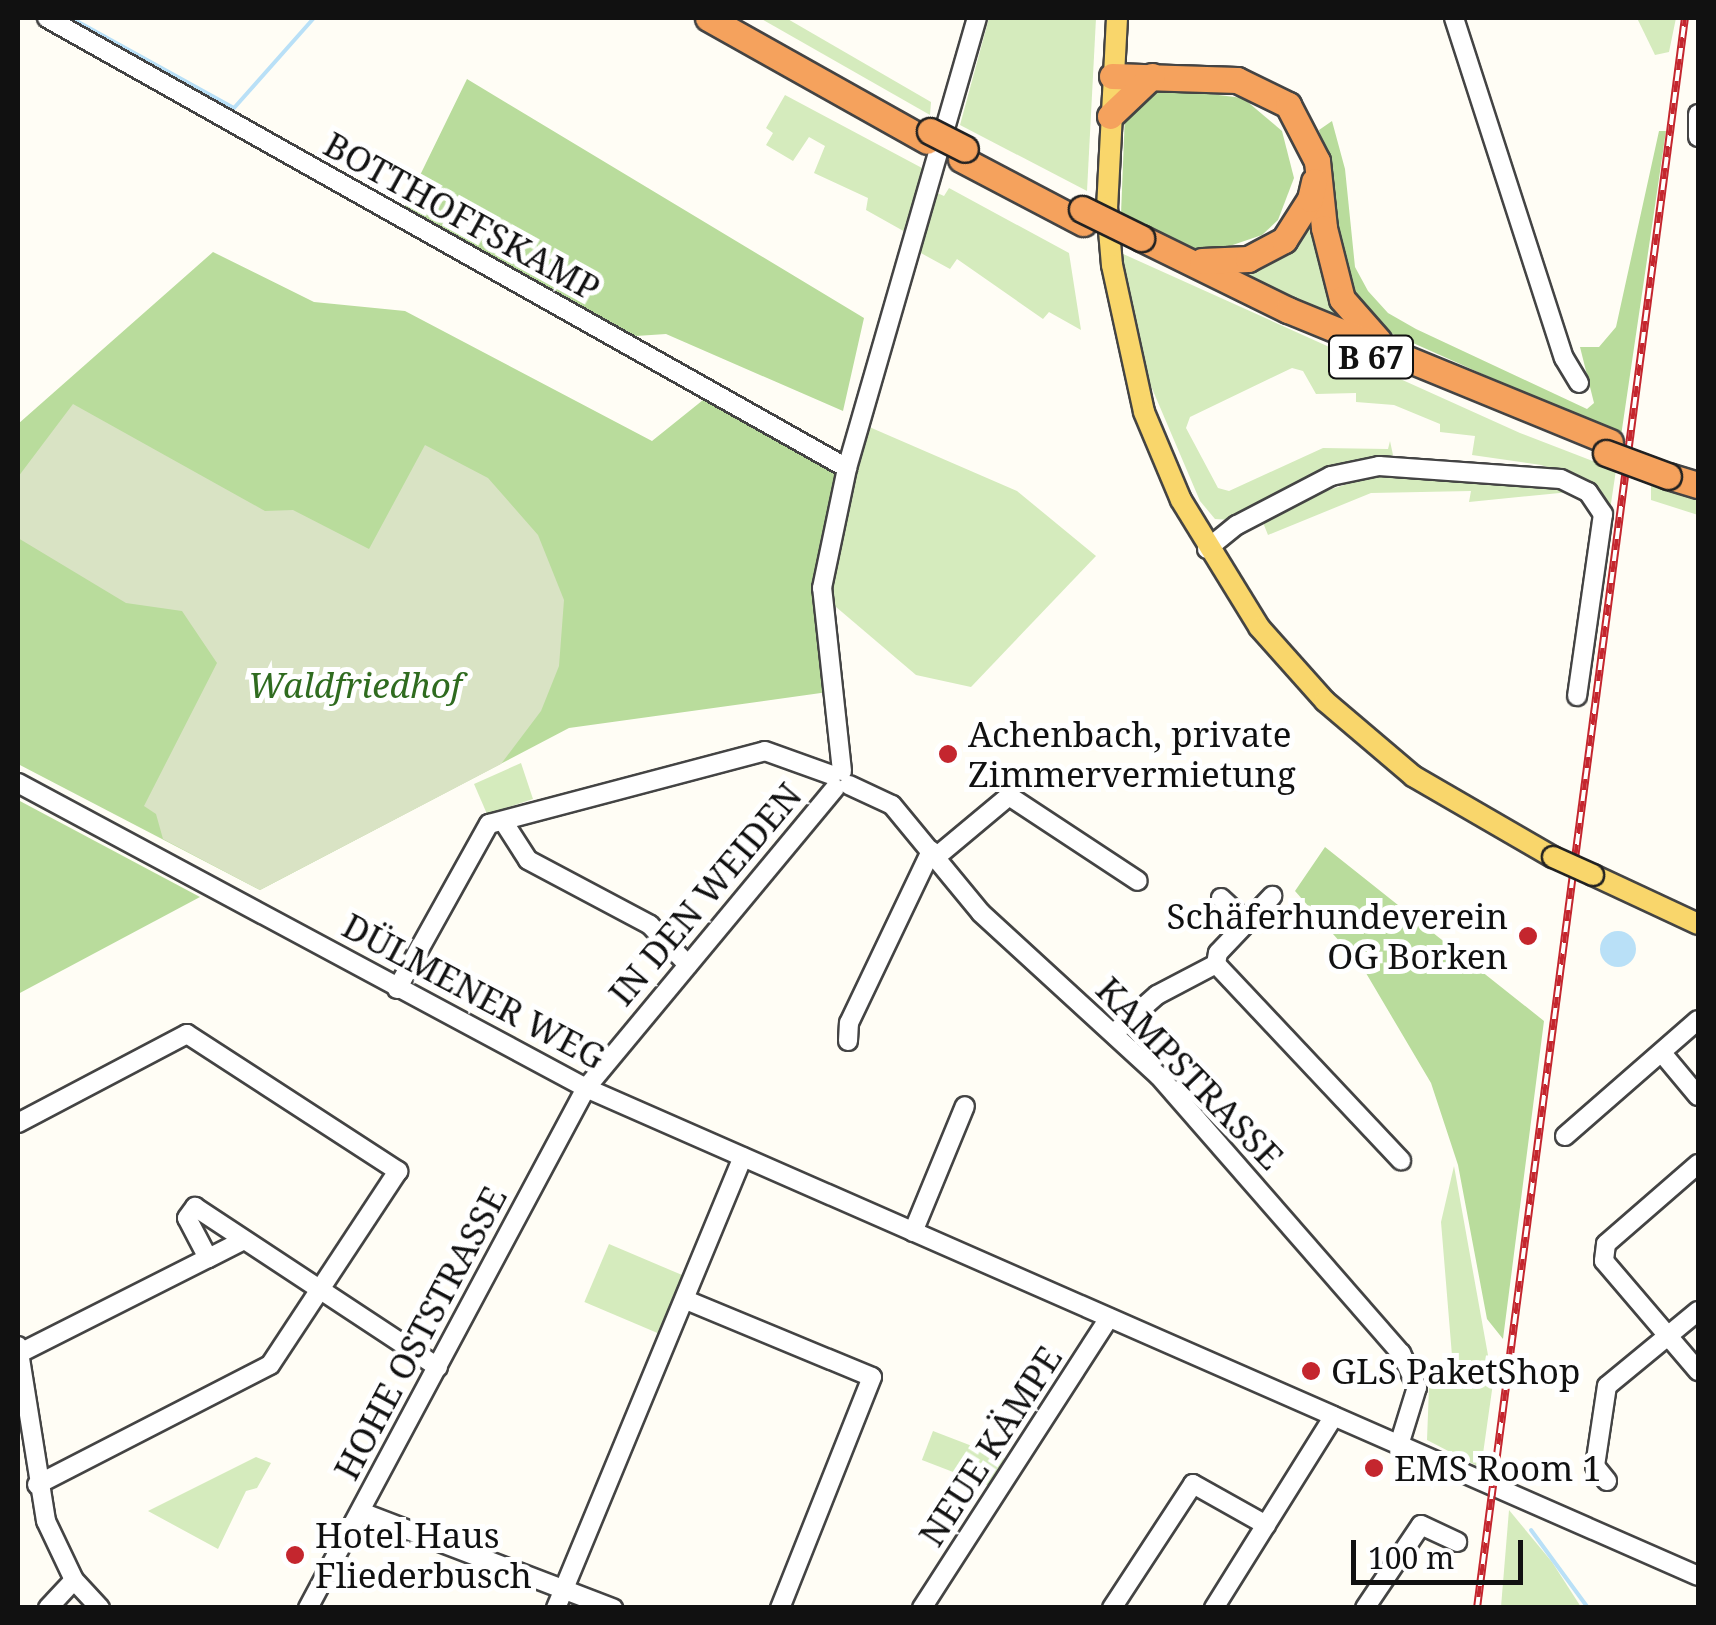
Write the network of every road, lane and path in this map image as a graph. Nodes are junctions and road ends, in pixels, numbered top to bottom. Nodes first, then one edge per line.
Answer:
1 (47, 18) edge
2 (708, 18) edge
3 (728, 18) edge
4 (977, 18) edge
5 (1117, 18) edge
6 (1454, 18) edge
7 (1112, 67) junction
8 (1152, 76) junction
9 (1185, 76) junction
10 (1698, 114) edge
11 (1110, 116) junction
12 (929, 136) junction
13 (1698, 137) edge
14 (1317, 161) junction
15 (1141, 244) junction
16 (1422, 365) junction
17 (1579, 383) dead end
18 (1609, 447) junction
19 (847, 468) junction
20 (1670, 471) junction
21 (1698, 474) edge
22 (1698, 485) edge
23 (1207, 549) junction
24 (1577, 696) dead end
25 (840, 780) junction
26 (18, 783) edge
27 (503, 821) junction
28 (934, 854) junction
29 (1138, 882) dead end
30 (1272, 896) dead end
31 (1220, 898) dead end
32 (1247, 922) junction
33 (1698, 924) edge
34 (1216, 964) junction
35 (688, 965) junction
36 (397, 989) junction
37 (1698, 1020) edge
38 (1114, 1033) junction
39 (848, 1041) dead end
40 (1662, 1053) junction
41 (586, 1088) junction
42 (1698, 1096) edge
43 (965, 1106) dead end
44 (18, 1123) edge
45 (1565, 1136) dead end
46 (743, 1158) junction
47 (1401, 1160) dead end
48 (1698, 1164) edge
49 (913, 1232) junction
50 (242, 1241) junction
51 (208, 1258) junction
52 (318, 1291) junction
53 (686, 1300) junction
54 (1698, 1311) edge
55 (1109, 1318) junction
56 (1669, 1336) junction
57 (18, 1346) edge
58 (18, 1354) edge
59 (438, 1367) junction
60 (1698, 1371) edge
61 (1334, 1416) junction
62 (1399, 1445) junction
63 (1607, 1481) dead end
64 (37, 1485) junction
65 (360, 1512) junction
66 (1266, 1525) junction
67 (1457, 1542) dead end
68 (1698, 1576) edge
69 (74, 1580) junction
70 (560, 1598) edge
71 (48, 1608) edge
72 (100, 1608) edge
73 (308, 1608) edge
74 (613, 1608) edge
75 (780, 1608) edge
76 (922, 1608) edge
77 (1112, 1608) edge
78 (1214, 1608) edge
79 (1365, 1608) edge

1 - 19 street, BOTTHOFFSKAMP
2 - 12 highway, B 67
3 - 12 highway, B 67
4 - 19 street
5 - 7 main road
6 - 17 street
7 - 8 highway
7 - 9 highway
7 - 11 main road
8 - 9 highway
8 - 11 highway
9 - 14 highway
10 - 13 street
11 - 23 main road
12 - 15 highway, B 67, bridge
14 - 15 highway
14 - 16 highway
15 - 16 highway, B 67
15 - 18 highway, B 67
16 - 18 highway, B 67
18 - 20 highway, B 67
19 - 25 street
20 - 21 highway, B 67
20 - 22 highway, B 67
23 - 24 street
23 - 33 main road, bridge
25 - 27 street, KAMPSTRASSE
25 - 28 street, KAMPSTRASSE
25 - 35 street, IN DEN WEIDEN
26 - 36 street, DÜLMENER WEG
27 - 35 street
27 - 36 street
28 - 29 street
28 - 38 street, KAMPSTRASSE
28 - 39 street
30 - 32 street
31 - 32 street
32 - 34 street
34 - 38 street
34 - 47 street
35 - 41 street, IN DEN WEIDEN
36 - 41 street, DÜLMENER WEG
37 - 40 street
38 - 62 street, KAMPSTRASSE
40 - 42 street
40 - 45 street
41 - 46 street, DÜLMENER WEG
41 - 59 street, HOHE OSTSTRASSE
43 - 49 street
44 - 52 street
46 - 49 street, DÜLMENER WEG
46 - 53 street
48 - 56 street
49 - 55 street, DÜLMENER WEG
50 - 51 street
50 - 51 street
50 - 52 street
51 - 58 street
52 - 59 street
52 - 64 street
53 - 70 street
53 - 75 street
54 - 56 street
55 - 61 street, DÜLMENER WEG
55 - 76 street, NEUE KÄMPE
56 - 60 street
56 - 63 street
57 - 58 street
58 - 64 street
59 - 65 street, HOHE OSTSTRASSE
61 - 62 street, DÜLMENER WEG
61 - 66 street
62 - 68 street, DÜLMENER WEG
64 - 69 street
65 - 70 street
65 - 73 street, HOHE OSTSTRASSE
66 - 77 street
66 - 78 street
67 - 79 street
69 - 71 street
69 - 72 street
70 - 74 street

